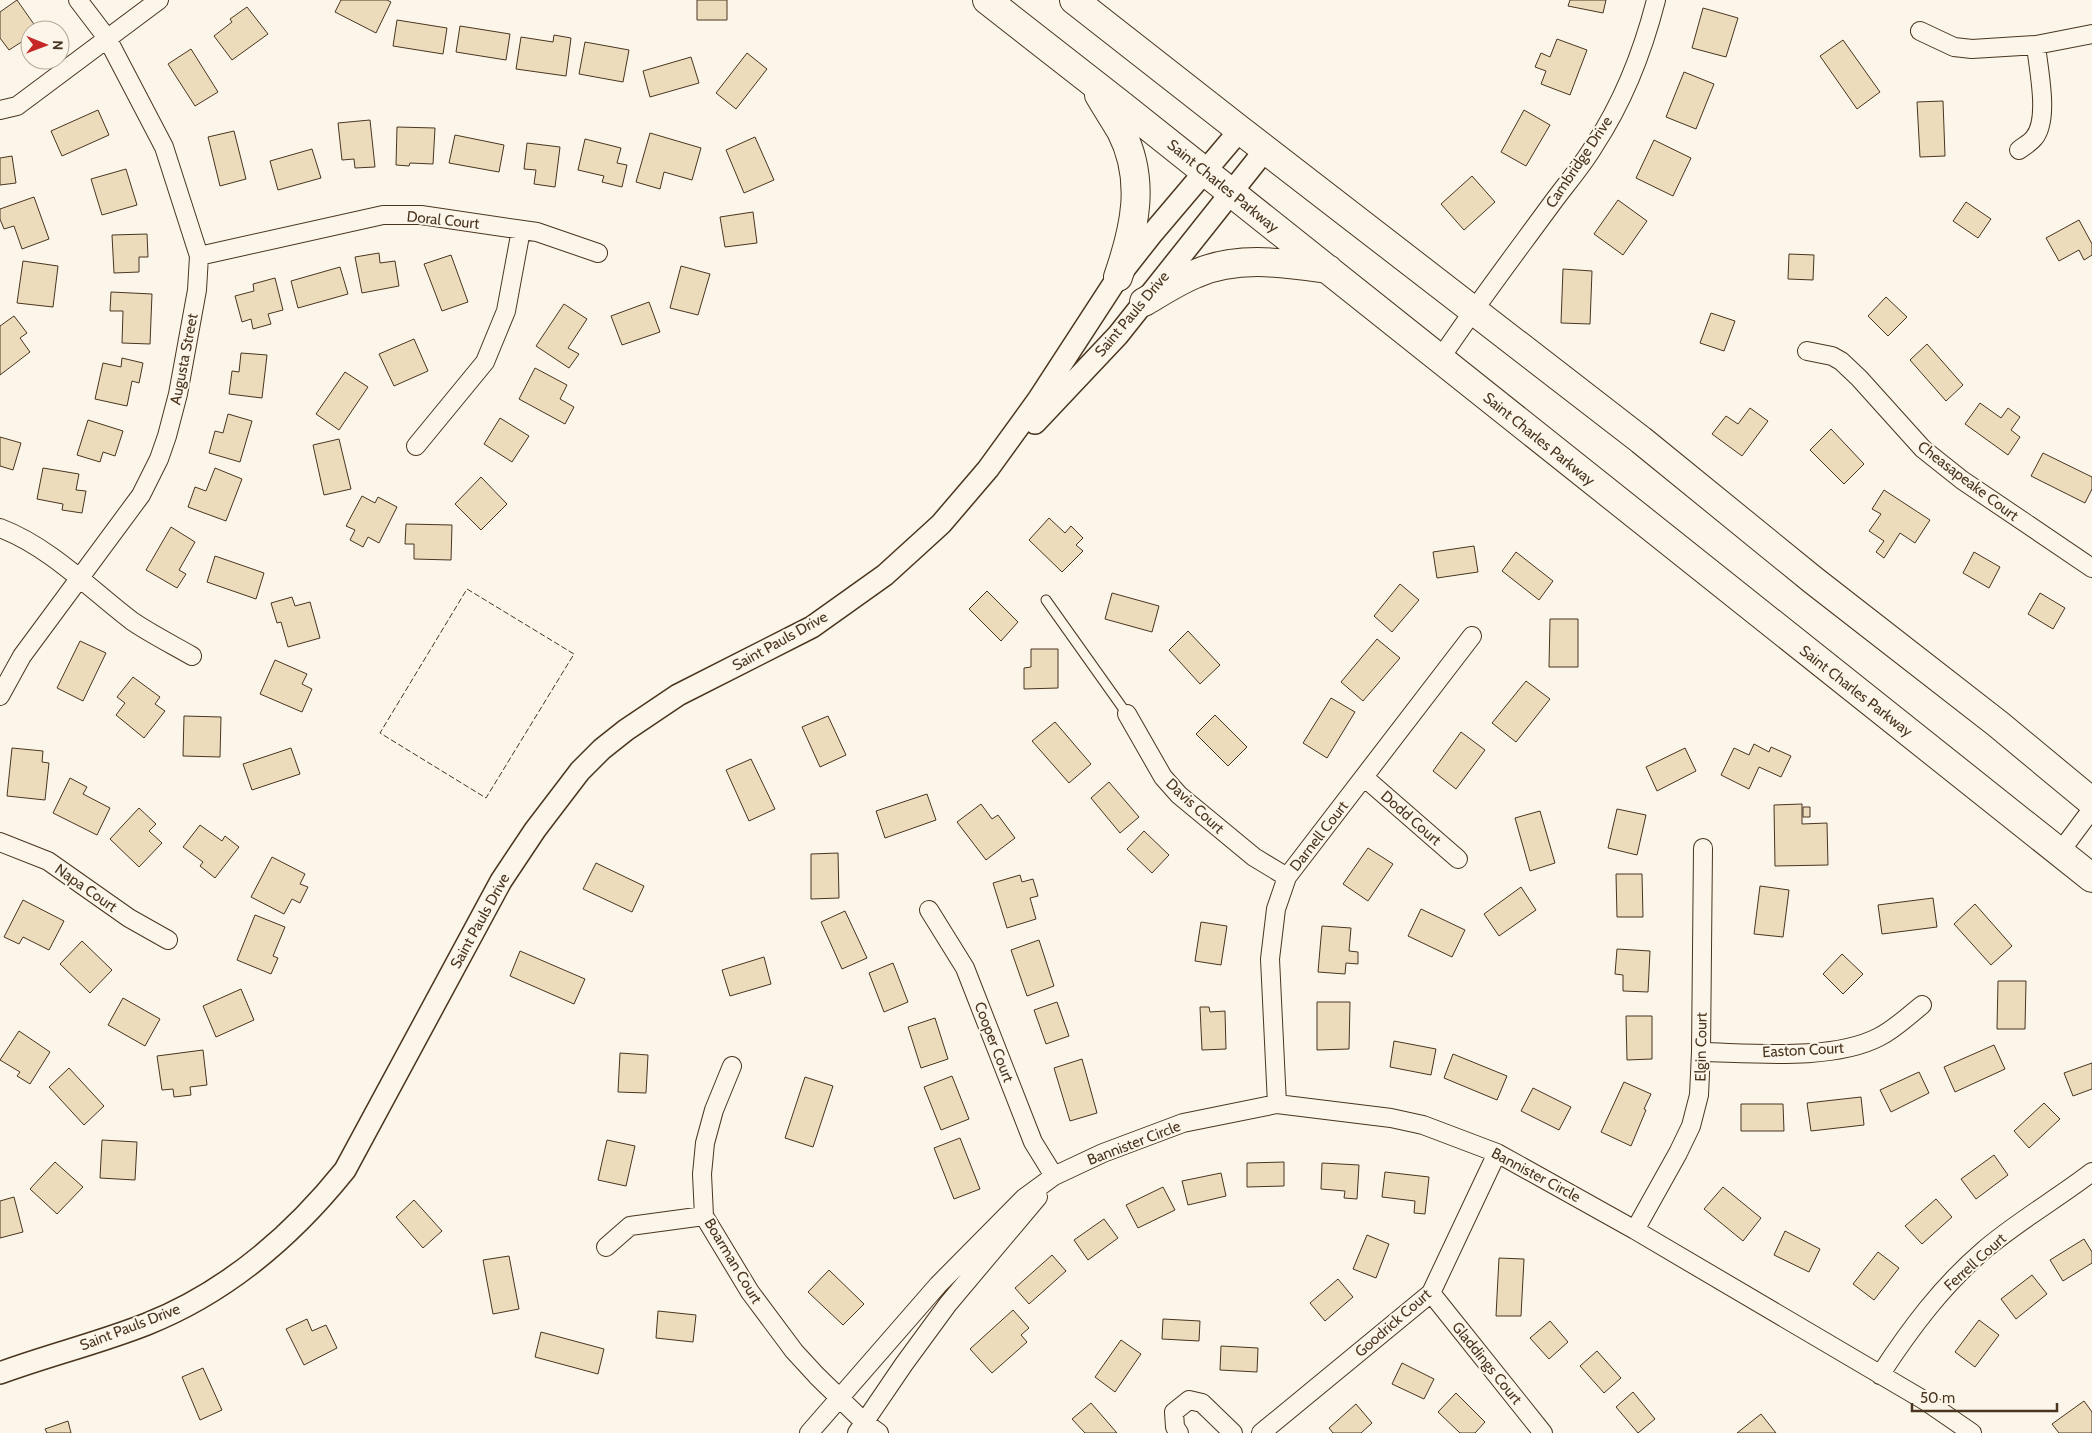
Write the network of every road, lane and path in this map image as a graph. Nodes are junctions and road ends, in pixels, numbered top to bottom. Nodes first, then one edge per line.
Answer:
1 (78, 0) edge
2 (159, 0) edge
3 (987, 0) edge
4 (1074, 0) edge
5 (1656, 0) edge
6 (1920, 30) dead end
7 (2092, 34) edge
8 (107, 38) junction
9 (2036, 45) junction
10 (1090, 81) junction
11 (0, 110) edge
12 (1240, 130) junction
13 (1265, 150) junction
14 (2019, 150) dead end
15 (1205, 171) junction
16 (1231, 193) junction
17 (521, 230) junction
18 (598, 253) dead end
19 (199, 256) junction
20 (1328, 269) junction
21 (1118, 277) junction
22 (1144, 302) junction
23 (1474, 309) junction
24 (1807, 351) dead end
25 (1440, 359) junction
26 (416, 446) dead end
27 (988, 469) junction
28 (0, 528) edge
29 (2092, 568) edge
30 (80, 580) junction
31 (1046, 600) dead end
32 (1472, 636) dead end
33 (192, 656) dead end
34 (0, 696) edge
35 (1127, 714) joint
36 (1365, 778) junction
37 (2092, 802) edge
38 (2092, 809) edge
39 (0, 842) edge
40 (1703, 848) dead end
41 (2060, 852) junction
42 (1458, 859) dead end
43 (1287, 877) junction
44 (2092, 878) edge
45 (929, 910) dead end
46 (168, 940) dead end
47 (1922, 1005) dead end
48 (1702, 1052) junction
49 (732, 1066) dead end
50 (1276, 1104) junction
51 (1497, 1153) junction
52 (2092, 1172) edge
53 (1054, 1176) junction
54 (704, 1216) junction
55 (1635, 1230) junction
56 (606, 1247) dead end
57 (1431, 1293) junction
58 (0, 1373) edge
59 (1880, 1375) junction
60 (840, 1398) junction
61 (861, 1428) edge
62 (809, 1433) edge
63 (879, 1433) edge
64 (1179, 1433) edge
65 (1233, 1433) edge
66 (1261, 1433) edge
67 (1543, 1433) edge
68 (1972, 1433) edge

1 - 8 street, Augusta Street
2 - 8 street
3 - 10 main road, Saint Charles Parkway
4 - 12 main road
5 - 23 street, Cambridge Drive
6 - 9 street
7 - 9 street
8 - 11 street
8 - 19 street, Augusta Street
9 - 14 street
10 - 15 main road, Saint Charles Parkway
10 - 21 main road
12 - 13 main road
12 - 15 street, Saint Pauls Drive
13 - 16 street, Saint Pauls Drive
13 - 23 main road
15 - 16 main road, Saint Charles Parkway
15 - 21 street, Saint Pauls Drive
16 - 20 main road, Saint Charles Parkway
16 - 22 street, Saint Pauls Drive
17 - 18 street, Doral Court
17 - 19 street, Doral Court
17 - 26 street
19 - 30 street, Augusta Street
20 - 22 main road
20 - 25 main road, Saint Charles Parkway
21 - 27 street, Saint Pauls Drive
22 - 27 street, Saint Pauls Drive
23 - 25 street, Cambridge Drive
23 - 37 main road
24 - 29 street, Cheasapeake Court
25 - 41 main road, Saint Charles Parkway
27 - 58 street, Saint Pauls Drive
28 - 30 street
30 - 33 street
30 - 34 street, Augusta Street
31 - 35 lane
32 - 36 street, Darnell Court
35 - 43 street, Davis Court
36 - 42 street, Dodd Court
36 - 43 street, Darnell Court
38 - 41 street
39 - 46 street, Napa Court
40 - 48 street, Elgin Court
41 - 44 main road, Saint Charles Parkway
43 - 50 street, Darnell Court
45 - 53 street, Cooper Court
47 - 48 street, Easton Court
48 - 55 street, Elgin Court
49 - 54 street, Boarman Court
50 - 51 street, Bannister Circle
50 - 53 street, Bannister Circle
51 - 55 street, Bannister Circle
51 - 57 street, Goodrick Court
52 - 59 street, Ferrell Court
53 - 60 street, Bannister Circle
53 - 61 street, Bannister Circle
54 - 56 street
54 - 60 street, Boarman Court
55 - 59 street, Bannister Circle
57 - 66 street, Goodrick Court
57 - 67 street, Gladdings Court
59 - 68 street, Bannister Circle
60 - 61 street, Boarman Court
60 - 62 street, Bannister Circle
61 - 63 street, Boarman Court
64 - 65 street

